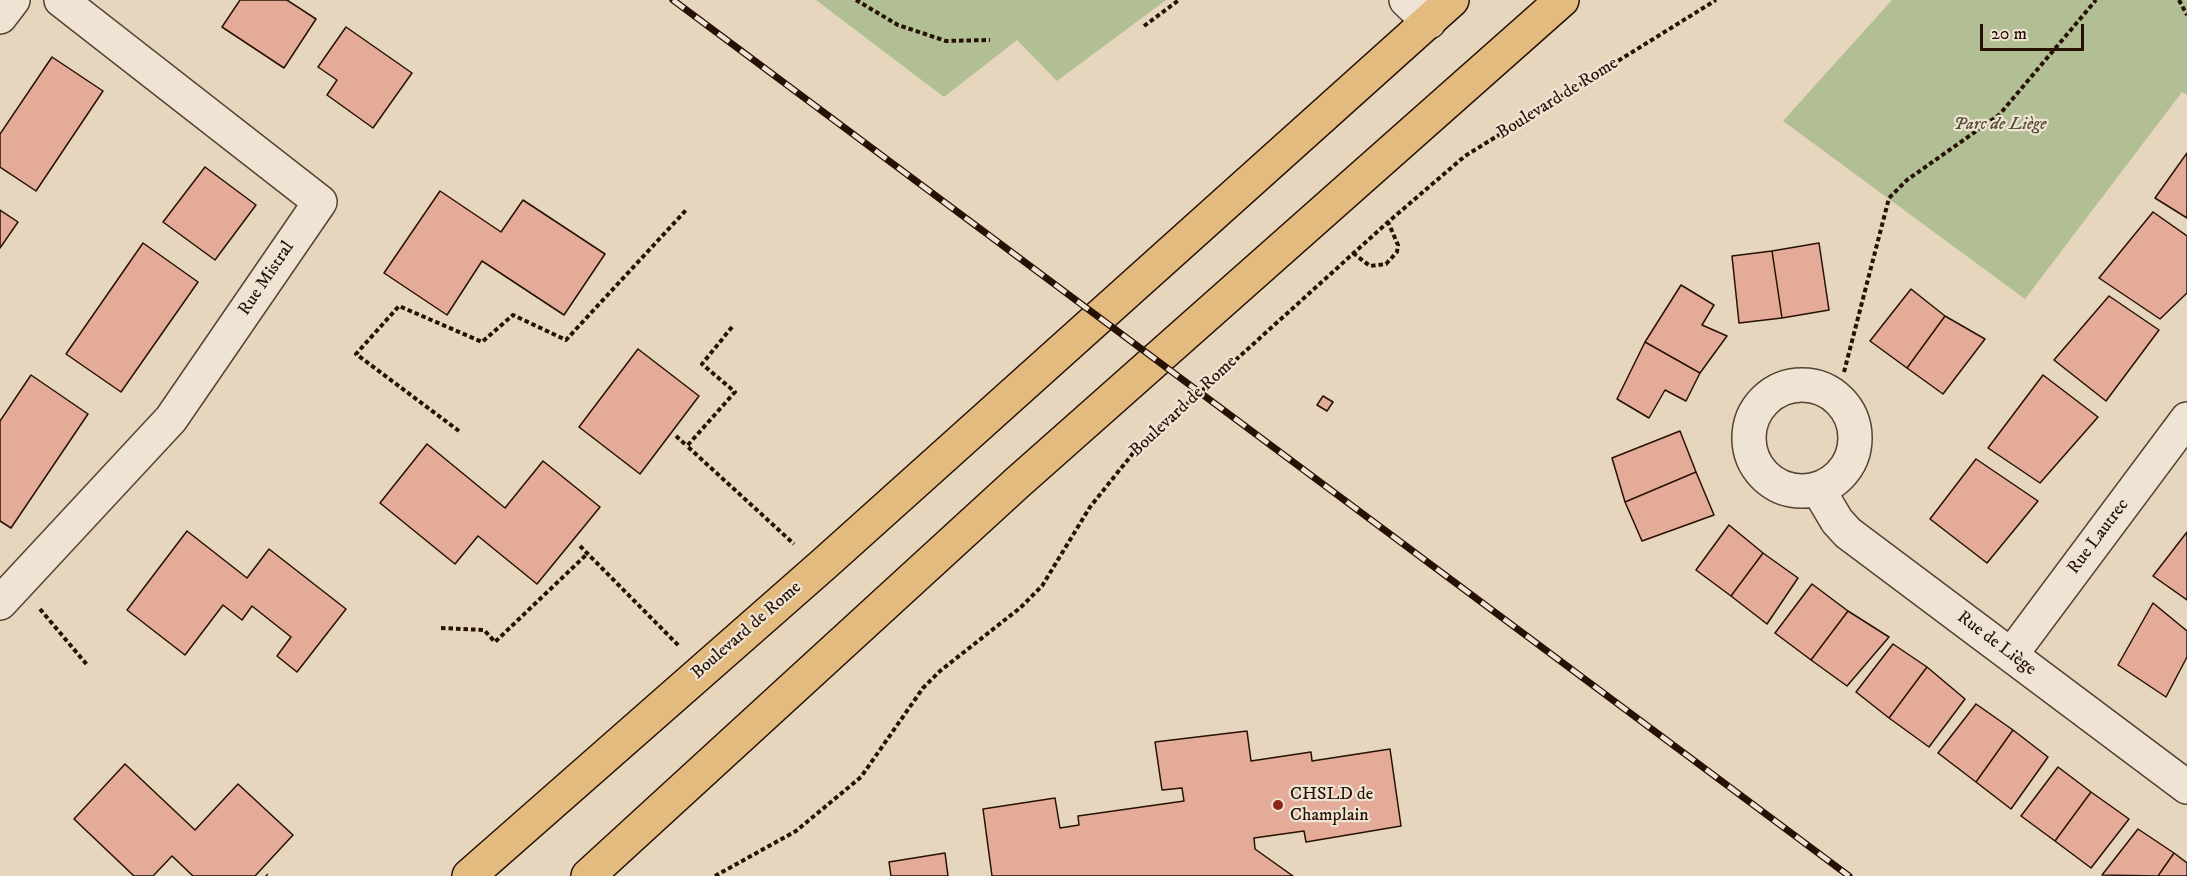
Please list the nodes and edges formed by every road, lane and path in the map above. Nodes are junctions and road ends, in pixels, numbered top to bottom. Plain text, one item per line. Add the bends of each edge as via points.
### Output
1 (13, 0) edge
2 (61, 0) edge
3 (856, 0) edge
4 (1179, 0) edge
5 (1452, 0) edge
6 (1562, 0) edge
7 (1716, 0) edge
8 (2096, 0) edge
9 (2179, 0) edge
10 (1418, 11) edge
11 (2187, 15) edge
12 (0, 16) edge
13 (1144, 26) dead end
14 (990, 40) dead end
15 (687, 209) dead end
16 (1388, 222) junction
17 (1353, 253) junction
18 (732, 327) dead end
19 (1844, 372) dead end
20 (2187, 419) edge
21 (459, 431) dead end
22 (676, 436) dead end
23 (687, 446) junction
24 (1818, 489) dead end
25 (795, 544) dead end
26 (580, 546) dead end
27 (587, 554) junction
28 (9, 594) edge
29 (441, 628) dead end
30 (680, 646) dead end
31 (2012, 655) junction
32 (88, 666) dead end
33 (2187, 787) edge
34 (469, 876) edge
35 (588, 876) edge
36 (716, 876) edge

1 - 12 street
2 - 28 street, Rue Mistral via 320,202 171,419
3 - 14 path via 898,25 946,41
4 - 13 path
5 - 10 main road, Boulevard de Rome
6 - 35 main road via 1052,452
7 - 16 path, Boulevard de Rome via 1465,156
8 - 19 path via 1999,115 1907,180 1889,198
9 - 11 path
10 - 34 main road, Boulevard de Rome via 833,556
15 - 21 path via 566,340 513,315 482,342 399,306 356,354
16 - 17 path, Boulevard de Rome
16 - 17 path via 1398,245 1386,264 1370,266
17 - 36 path, Boulevard de Rome via 1134,452 1090,507 1042,586 923,688 861,777 796,831
18 - 23 path via 702,364 735,392
20 - 31 street, Rue Lautrec
22 - 23 path
23 - 25 path
24 - 31 street, Rue de Liège via 1848,533
26 - 27 path
27 - 29 path via 495,642 484,630
27 - 30 path
28 - 32 path
31 - 33 street, Rue de Liège

